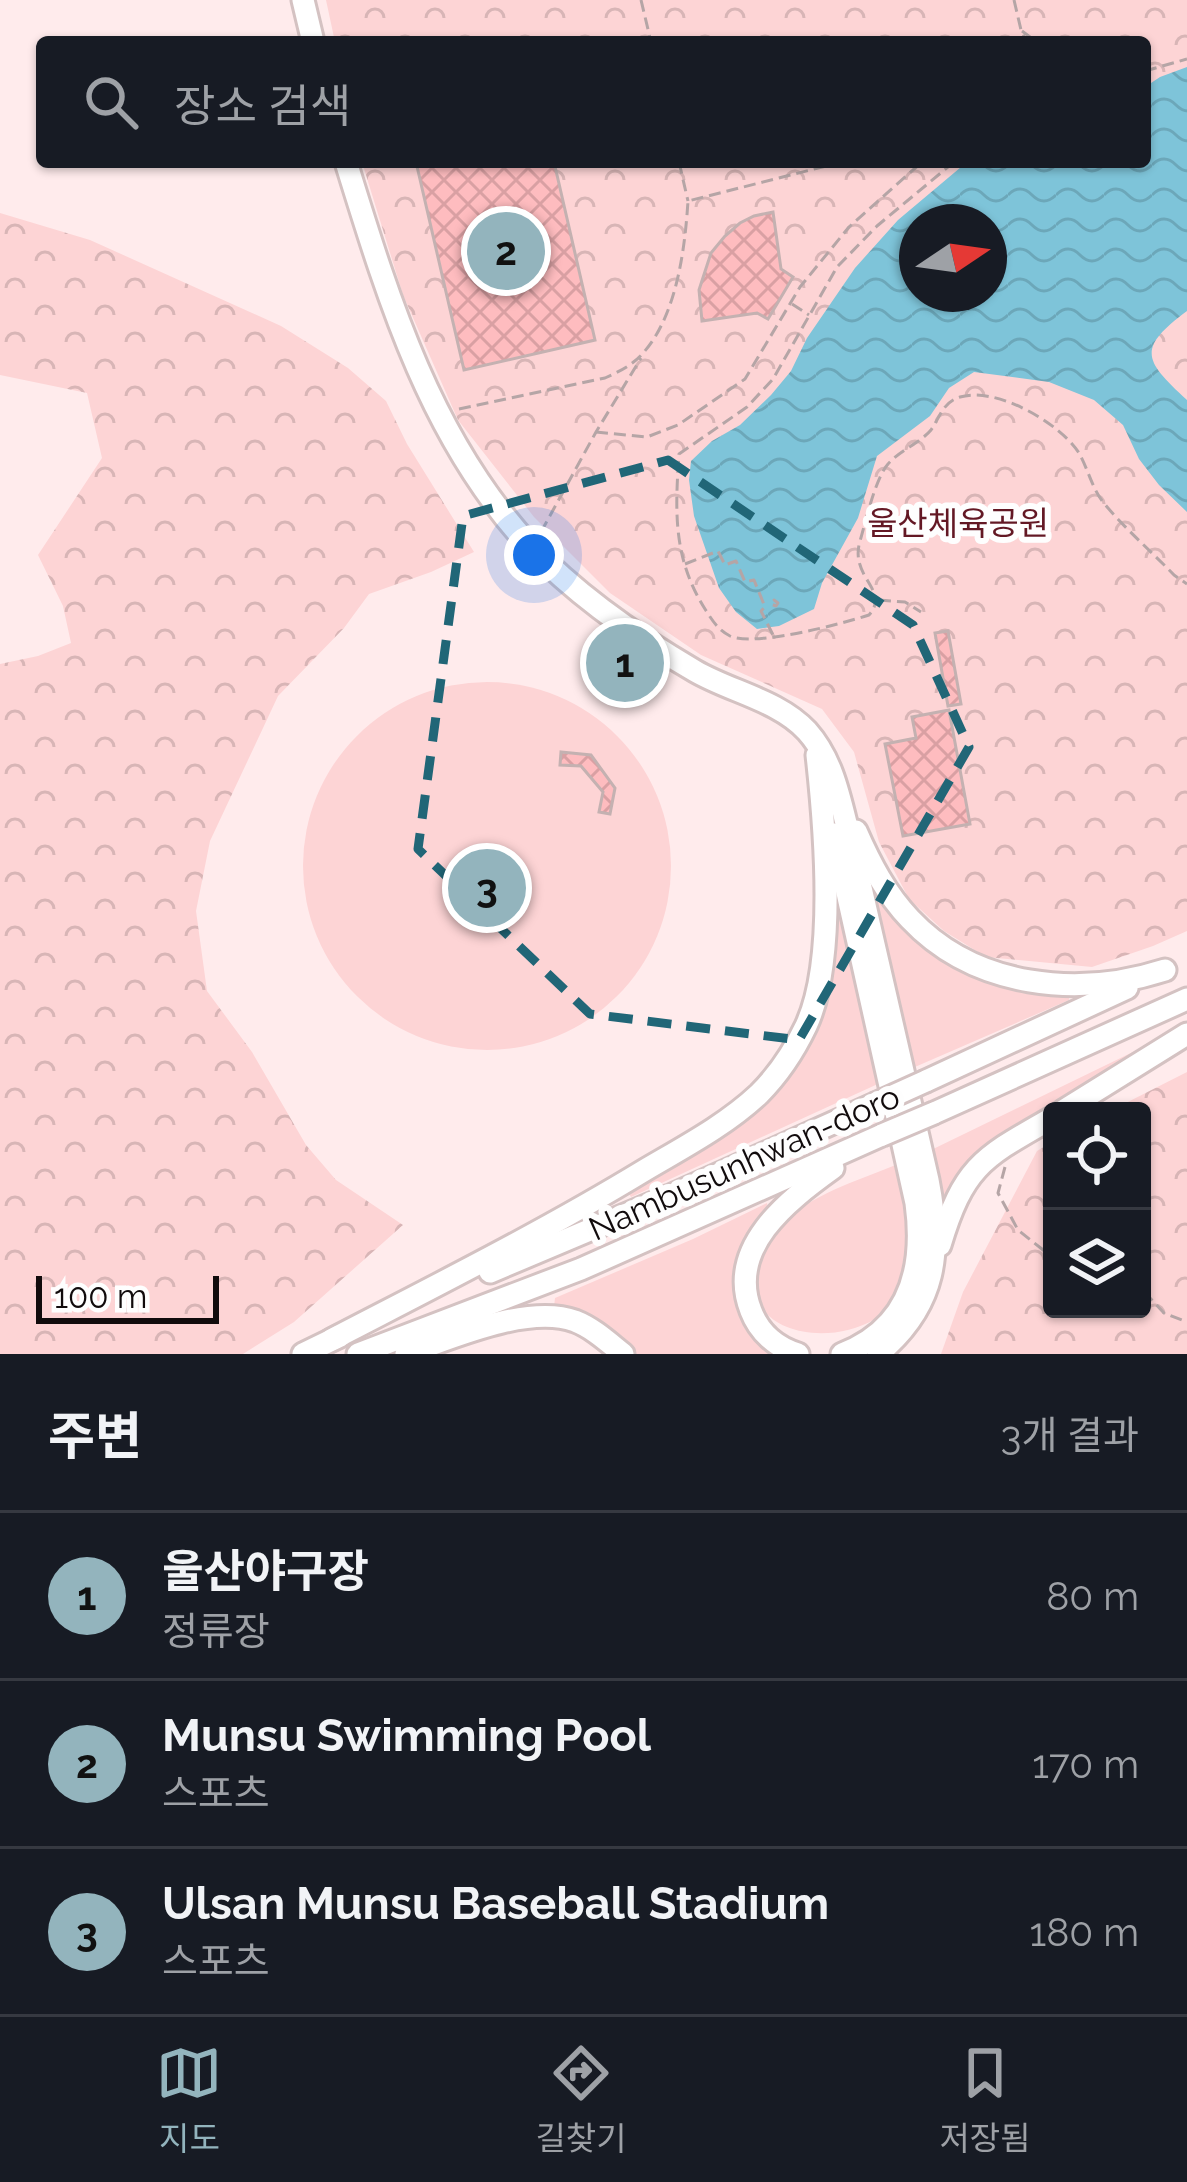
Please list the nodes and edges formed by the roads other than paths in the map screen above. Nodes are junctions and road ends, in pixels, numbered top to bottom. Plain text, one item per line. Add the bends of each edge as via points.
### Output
1 (303, 0) edge
2 (312, 36) edge
3 (348, 168) edge
4 (813, 742) junction
5 (834, 778) junction
6 (1187, 960) edge
7 (1176, 971) edge
8 (1187, 999) edge
9 (1187, 1010) edge
10 (1187, 1034) edge
11 (1077, 1102) edge
12 (934, 1113) junction
13 (1043, 1123) edge
14 (882, 1136) junction
15 (930, 1280) junction
16 (331, 1340) junction
17 (865, 1350) edge
18 (303, 1354) edge
19 (358, 1354) edge
20 (406, 1354) edge
21 (623, 1354) edge
22 (797, 1354) edge
23 (842, 1354) edge

1 - 2 main road
3 - 4 main road via 418,372 448,436 507,520 616,620 696,672 793,718
4 - 5 main road
4 - 16 main road via 824,838 823,965 807,1024 777,1073 715,1127 600,1197
4 - 17 main road via 919,1223 904,1302
5 - 7 main road via 886,889 956,956 1053,984
5 - 15 main road via 932,1201
6 - 7 main road
7 - 16 main road, Nambusunhwan-doro, bridge
8 - 12 main road, Nambusunhwan-doro
9 - 12 main road
10 - 11 main road
12 - 14 main road, Nambusunhwan-doro, bridge
13 - 15 main road via 969,1177
14 - 19 main road, Nambusunhwan-doro via 581,1269
14 - 22 main road via 794,1197 753,1248 745,1288 754,1320
15 - 17 main road via 915,1315
16 - 18 main road, Nambusunhwan-doro
17 - 23 main road
20 - 21 main road via 553,1316 587,1326

